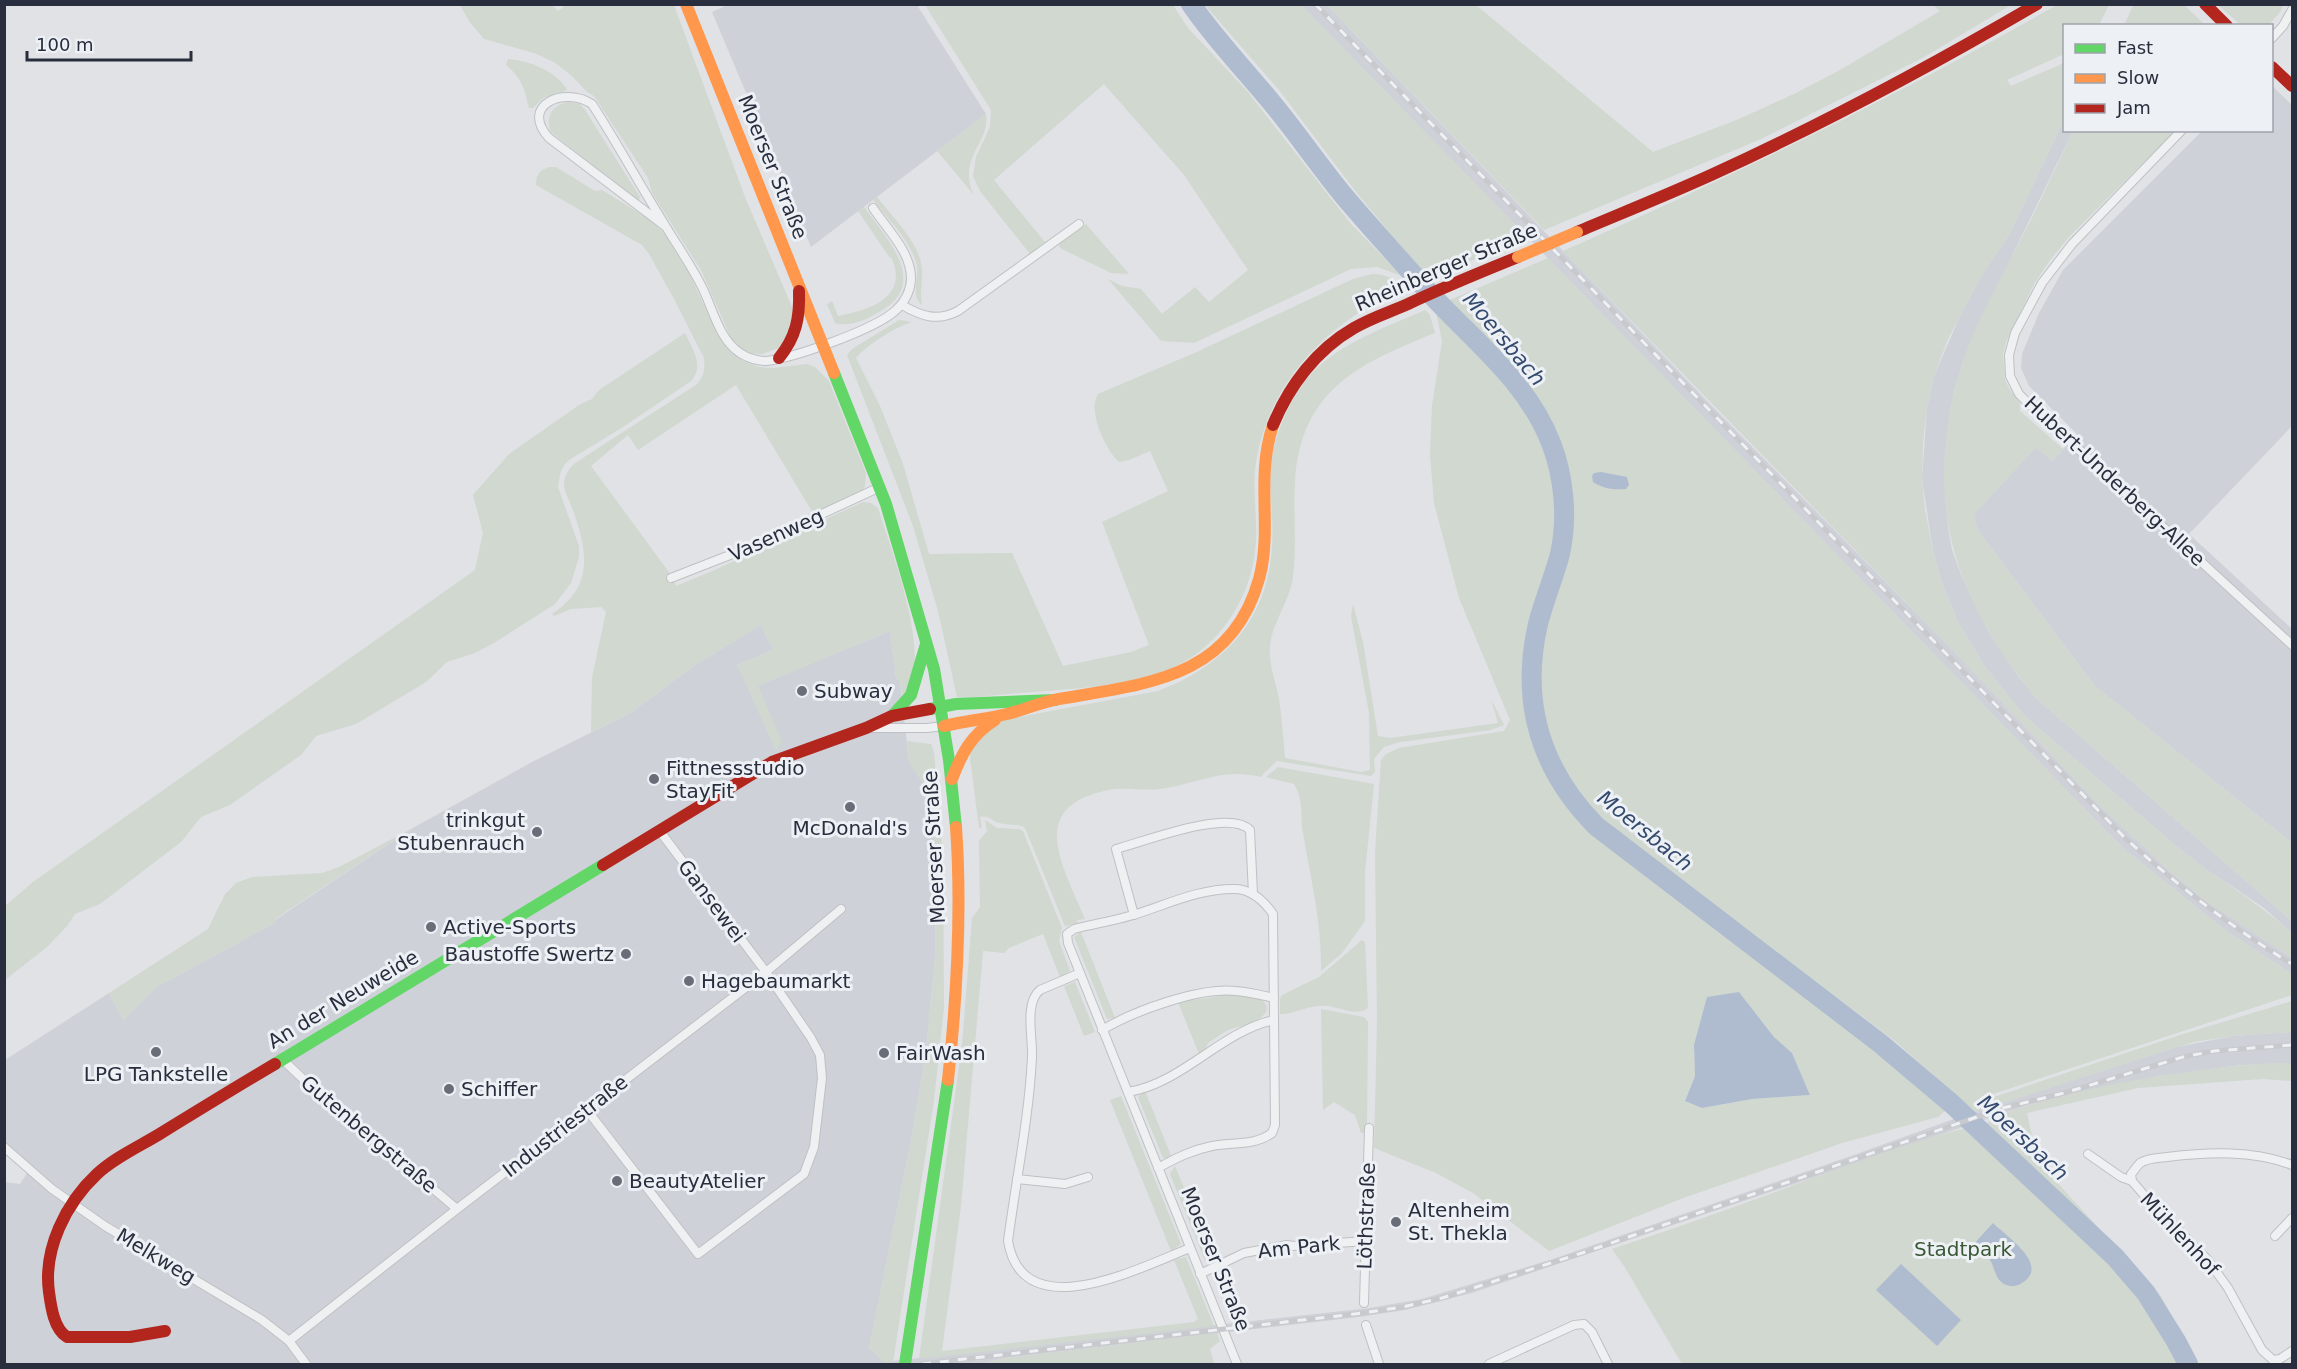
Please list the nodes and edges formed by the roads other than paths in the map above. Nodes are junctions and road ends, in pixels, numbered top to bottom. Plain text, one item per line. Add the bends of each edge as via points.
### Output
1 (687, 4) edge
2 (2037, 4) edge
3 (2205, 4) edge
4 (2292, 10) edge
5 (2225, 24) edge
6 (2273, 36) edge
7 (2273, 69) edge
8 (2292, 86) edge
9 (2180, 132) edge
10 (873, 208) dead end
11 (1079, 224) dead end
12 (665, 226) junction
13 (799, 281) junction
14 (902, 305) junction
15 (824, 344) junction
16 (779, 358) junction
17 (880, 487) junction
18 (671, 578) dead end
19 (926, 643) junction
20 (2292, 645) edge
21 (1055, 700) junction
22 (941, 706) junction
23 (1006, 714) junction
24 (892, 716) junction
25 (944, 726) junction
26 (866, 728) junction
27 (951, 783) junction
28 (659, 830) junction
29 (1253, 894) junction
30 (841, 909) dead end
31 (1134, 915) junction
32 (766, 972) junction
33 (1080, 973) junction
34 (1274, 998) junction
35 (1274, 1020) junction
36 (1102, 1030) junction
37 (281, 1058) junction
38 (1128, 1092) junction
39 (586, 1110) junction
40 (1369, 1128) dead end
41 (4, 1147) edge
42 (2088, 1154) dead end
43 (2292, 1165) edge
44 (1158, 1168) junction
45 (1088, 1177) dead end
46 (1017, 1179) junction
47 (2132, 1181) junction
48 (74, 1204) junction
49 (457, 1209) junction
50 (2292, 1218) edge
51 (2275, 1236) dead end
52 (1366, 1241) junction
53 (1190, 1248) junction
54 (1200, 1274) junction
55 (1364, 1303) dead end
56 (1366, 1325) dead end
57 (165, 1332) dead end
58 (289, 1341) junction
59 (2292, 1351) edge
60 (906, 1359) edge
61 (306, 1365) edge
62 (1237, 1365) edge
63 (1379, 1365) edge
64 (1489, 1365) edge
65 (1608, 1365) edge

1 - 13 main road, Moerser Straße
2 - 21 main road, Rheinberger Straße, bridge via 1911,76 1725,169 1364,322 1331,345 1292,387 1268,441 1262,486 1264,550 1259,580 1244,614 1221,644 1189,668 1150,684
3 - 5 main road
4 - 6 street
7 - 8 main road
9 - 20 street, Hubert-Underberg-Allee via 2051,269 2015,333 2009,355 2010,376 2030,405
10 - 14 street via 908,260 912,280
11 - 14 street via 947,317 937,319
12 - 12 street via 592,105 572,96 549,101 538,117 549,138
12 - 16 street via 703,287 722,332 738,352 763,361
13 - 15 main road, Moerser Straße
13 - 16 main road via 797,332
14 - 15 street via 873,326
15 - 16 street
15 - 17 main road, Moerser Straße
17 - 18 street, Vasenweg via 753,546
17 - 19 main road, Moerser Straße
19 - 22 main road, Moerser Straße
19 - 24 main road via 911,695
21 - 22 main road, Rheinberger Straße
21 - 23 main road, Rheinberger Straße
22 - 24 main road, An der Neuweide
22 - 25 main road, Moerser Straße
23 - 25 main road, Rheinberger Straße
23 - 27 main road via 979,729 967,741
24 - 26 main road, An der Neuweide
25 - 26 street, An der Neuweide
25 - 27 main road, Moerser Straße
26 - 28 main road, An der Neuweide via 772,762
27 - 60 main road, Moerser Straße via 958,902 955,1005 939,1148
28 - 32 street, Gansewei
28 - 37 main road, An der Neuweide
29 - 31 street via 1237,889 1191,895
29 - 31 street via 1250,830 1230,822 1210,824 1116,849
29 - 34 street via 1273,914
30 - 32 street, Industriestraße
31 - 33 street, Moerser Straße via 1067,934
32 - 39 street, Industriestraße
32 - 39 street, Gansewei via 820,1055 822,1078 814,1147 804,1174 698,1254
33 - 36 street, Moerser Straße
33 - 46 street via 1035,994 1031,1008 1032,1056
34 - 35 street
34 - 36 street via 1236,990 1197,993
35 - 38 street via 1235,1036 1175,1075
35 - 44 street via 1272,1133 1256,1142 1193,1151
36 - 38 street, Moerser Straße
37 - 48 main road, An der Neuweide via 98,1173
37 - 49 street, Gutenbergstraße
38 - 44 street, Moerser Straße
39 - 49 street, Industriestraße
40 - 52 street, Löthstraße
41 - 48 street, Melkweg
42 - 47 street, Mühlenhof
43 - 47 street, Mühlenhof via 2235,1154 2198,1154 2149,1159 2131,1174
44 - 53 street, Moerser Straße
45 - 46 street via 1065,1184
46 - 53 street via 1008,1241 1017,1267 1035,1281 1072,1287 1091,1285
47 - 59 street, Mühlenhof via 2207,1259 2267,1356 2280,1359
48 - 57 main road, An der Neuweide via 49,1256 49,1288 61,1333 67,1337 130,1337
48 - 58 street, Melkweg via 262,1320
49 - 58 street, Industriestraße
50 - 51 street
52 - 54 street, Am Park via 1287,1245 1244,1253
52 - 55 street, Löthstraße
53 - 54 street, Moerser Straße
54 - 62 street, Moerser Straße
56 - 63 street
58 - 61 street, Melkweg
64 - 65 street via 1574,1325 1584,1324

